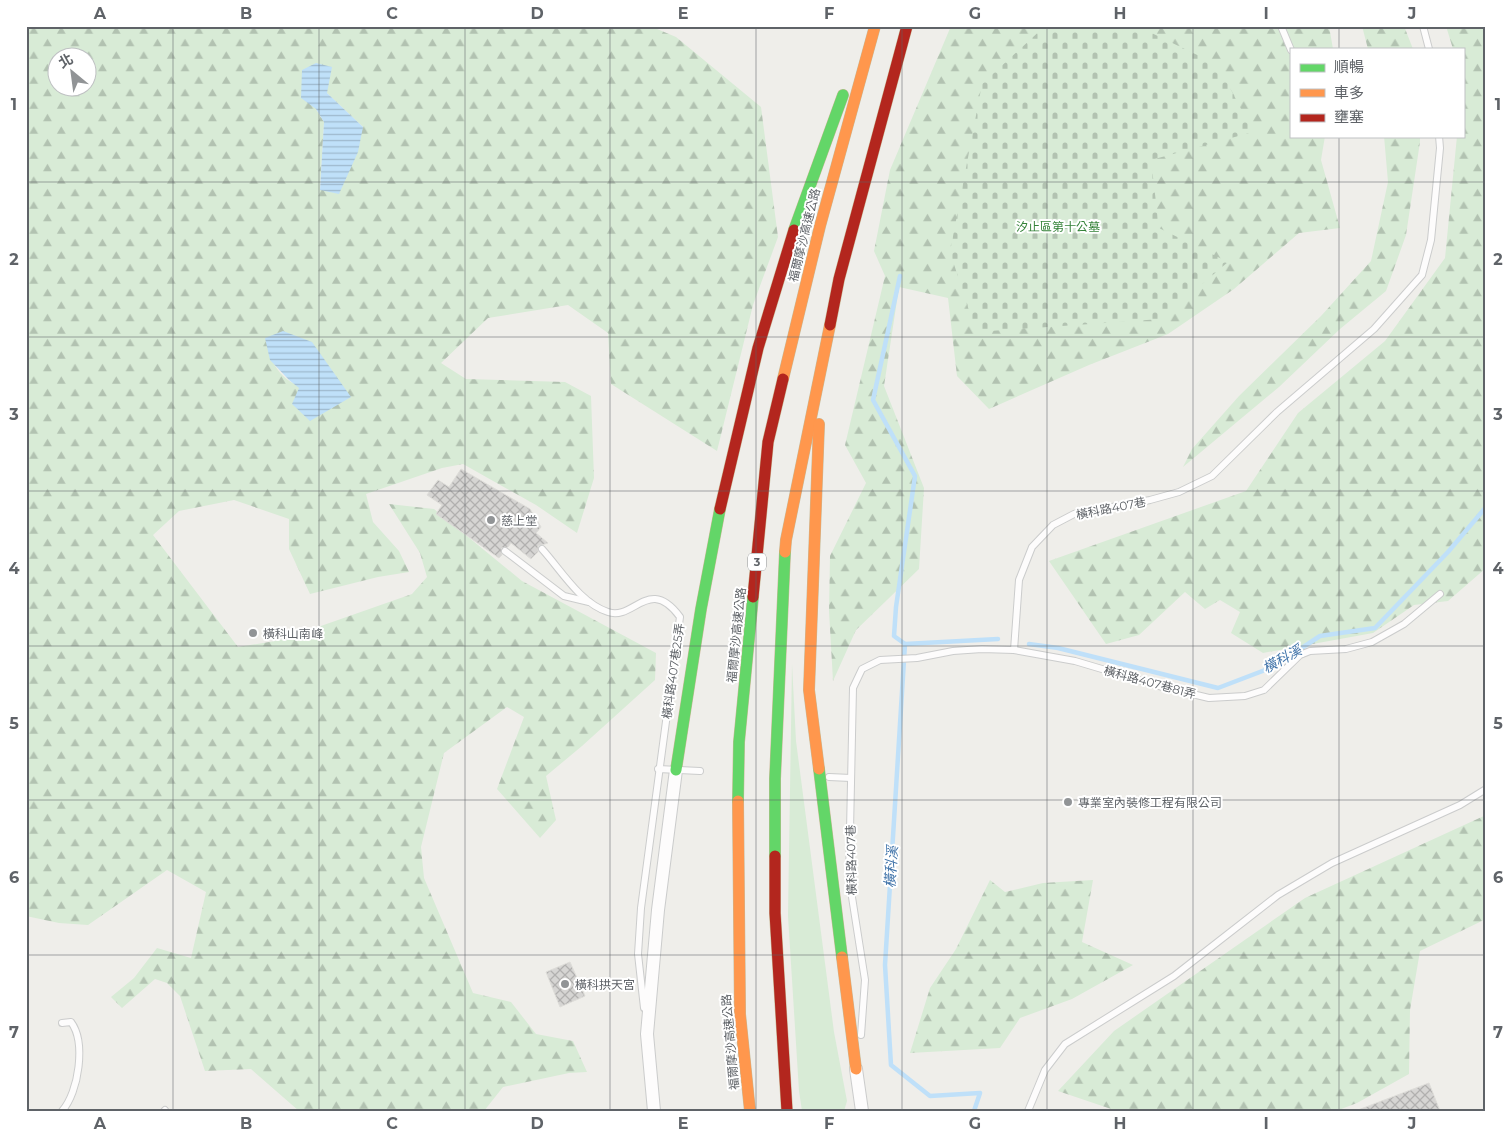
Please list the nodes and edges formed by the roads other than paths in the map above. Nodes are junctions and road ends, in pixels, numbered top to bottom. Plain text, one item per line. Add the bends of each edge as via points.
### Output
1 (868, 26) edge
2 (875, 26) edge
3 (907, 26) edge
4 (1281, 26) edge
5 (1423, 26) edge
6 (1290, 48) edge
7 (1429, 48) edge
8 (1439, 138) edge
9 (822, 359) junction
10 (542, 549) dead end
11 (505, 550) dead end
12 (1440, 594) dead end
13 (590, 603) junction
14 (1014, 650) junction
15 (862, 669) joint
16 (658, 769) junction
17 (676, 770) junction
18 (700, 771) dead end
19 (829, 777) dead end
20 (851, 778) junction
21 (1486, 789) edge
22 (62, 1023) dead end
23 (648, 1034) junction
24 (856, 1069) junction
25 (62, 1111) edge
26 (654, 1111) edge
27 (750, 1111) edge
28 (787, 1111) edge
29 (862, 1111) edge
30 (1028, 1111) edge

1 - 17 highway via 783,260 758,348 727,472 701,609
2 - 27 highway, 福爾摩沙高速公路 / 3 via 820,226 768,442 739,742 740,1014
3 - 9 highway, 3 via 839,279
4 - 6 lane
5 - 7 lane
8 - 14 lane, 橫科路407巷 via 1430,240 1422,274 1374,329 1277,412 1212,476 1179,492 1074,514 1053,525 1032,547 1019,580
9 - 24 highway via 809,690
9 - 28 highway, 3 via 786,540 780,658 775,779 775,913
10 - 13 lane, 橫科路407巷25弄
11 - 13 lane via 564,596
12 - 14 lane, 橫科路407巷81弄 via 1404,624 1372,642 1300,655 1264,690 1245,696 1209,698 1075,661
13 - 16 lane, 橫科路407巷25弄 via 610,613 650,599 660,600 680,616
14 - 15 lane, 橫科路407巷81弄 via 982,648 880,660
15 - 20 lane, 橫科路407巷 via 853,688
16 - 17 lane
16 - 23 lane via 638,954
17 - 18 lane
17 - 23 street via 658,910
19 - 20 lane
20 - 24 lane, 橫科路407巷 via 850,884 865,980
21 - 30 lane via 1460,806 1332,863 1278,895 1174,976 1065,1044 1045,1070
22 - 25 lane via 71,1022 75,1028 78,1066 74,1091
23 - 26 street
24 - 29 street, 橫科路407巷

